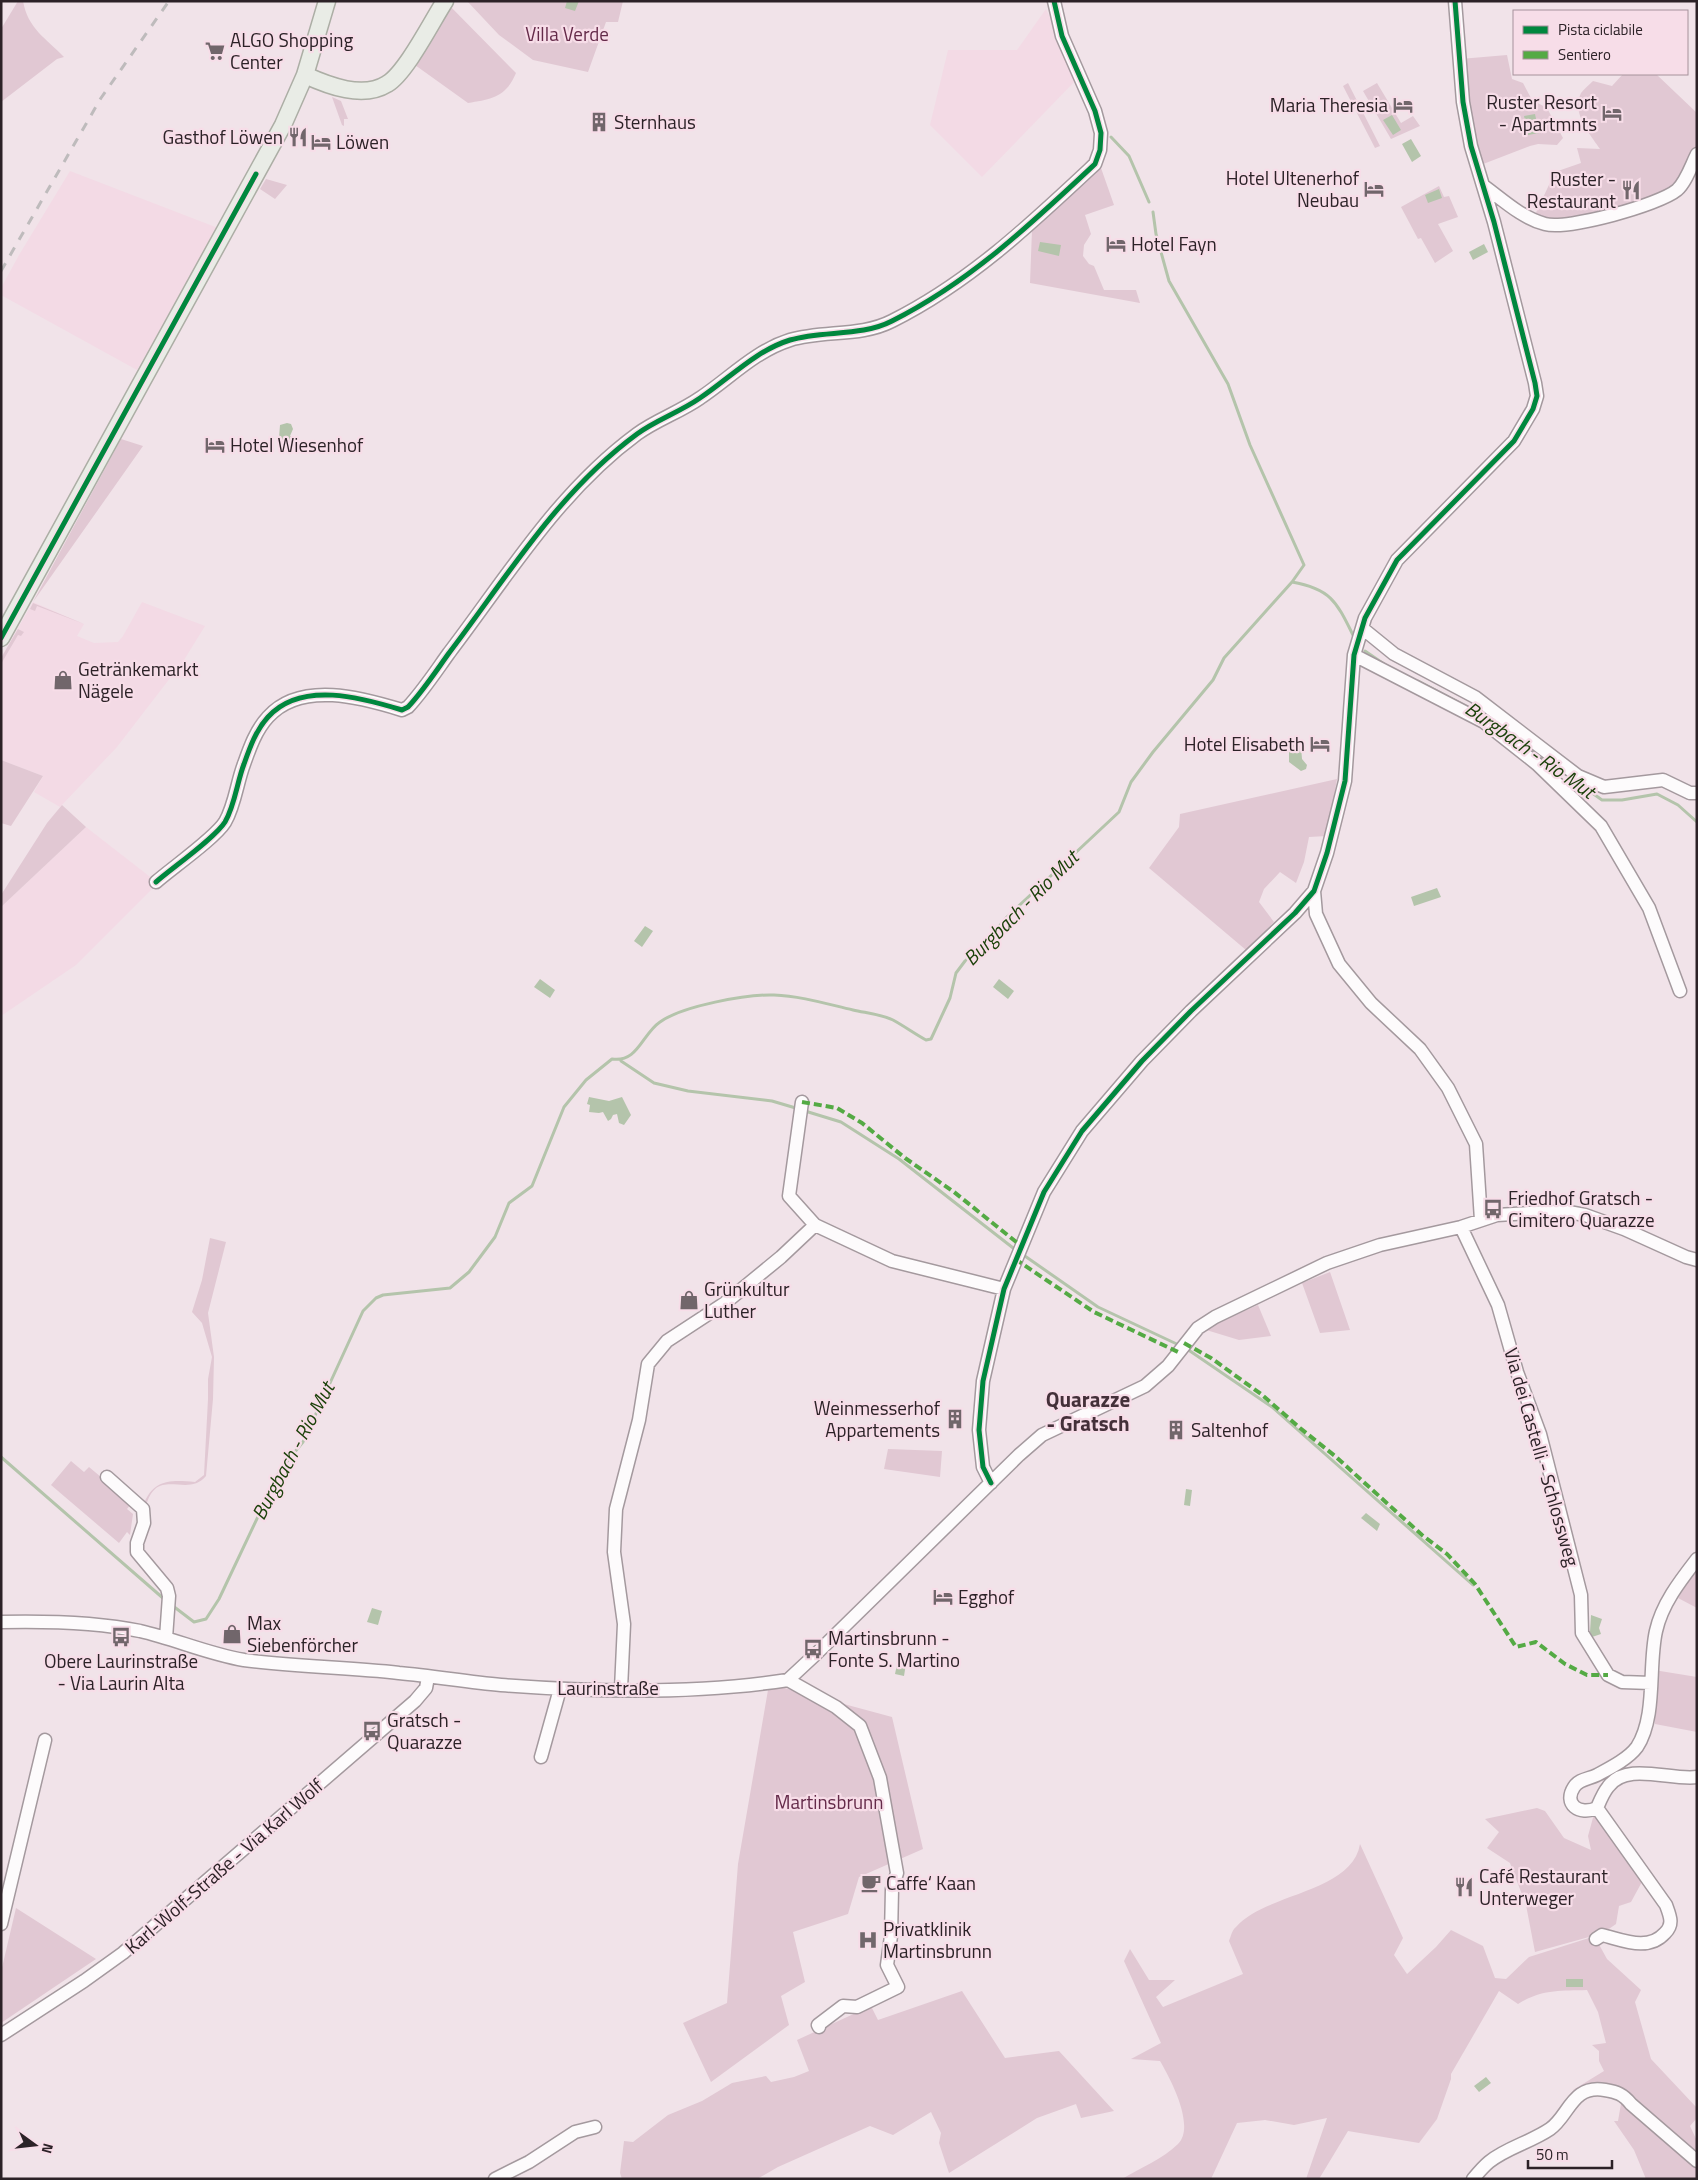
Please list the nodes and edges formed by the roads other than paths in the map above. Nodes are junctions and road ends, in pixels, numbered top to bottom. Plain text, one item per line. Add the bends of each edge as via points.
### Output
1 (327, 1) edge
2 (445, 1) edge
3 (1054, 1) edge
4 (1455, 1) edge
5 (305, 75) junction
6 (1697, 154) edge
7 (1484, 186) junction
8 (1362, 628) junction
9 (1, 638) edge
10 (1354, 655) junction
11 (1697, 793) edge
12 (156, 882) dead end
13 (1314, 891) junction
14 (1680, 991) dead end
15 (801, 1108) dead end
16 (1481, 1220) junction
17 (815, 1225) junction
18 (1461, 1227) junction
19 (1697, 1260) edge
20 (1004, 1288) junction
21 (107, 1477) dead end
22 (991, 1483) junction
23 (1697, 1559) edge
24 (1, 1622) edge
25 (166, 1638) junction
26 (428, 1677) junction
27 (788, 1680) junction
28 (1651, 1683) junction
29 (560, 1689) junction
30 (621, 1689) junction
31 (45, 1740) dead end
32 (541, 1757) dead end
33 (1697, 1777) edge
34 (1597, 1808) junction
35 (7, 1876) edge
36 (1, 1924) edge
37 (1596, 1939) dead end
38 (819, 2027) dead end
39 (1, 2035) edge
40 (595, 2127) dead end
41 (1697, 2161) edge
42 (495, 2179) edge
43 (1473, 2179) edge

1 - 5 main road
2 - 5 main road via 403,68 388,84 371,91 346,89
3 - 12 street via 1062,36 1096,111 1101,133 1095,164 1018,236 976,270 933,298 890,323 864,330 793,339 769,347 699,398 638,433 609,456 533,538 408,707 402,710 353,696 318,695 280,706 269,715 252,740 224,824
4 - 7 street via 1463,102 1471,146
5 - 9 main road via 283,125
6 - 7 street via 1682,184 1672,194 1625,211 1567,225 1544,224
7 - 8 street via 1536,383 1536,401 1514,441 1397,560
8 - 10 street
8 - 11 street via 1394,654 1475,697 1578,776 1604,787 1663,780
10 - 13 street via 1345,781
10 - 14 street via 1484,722 1537,764 1601,826 1649,908
13 - 16 street via 1316,914 1339,964 1372,1003 1420,1049 1448,1088 1476,1144
13 - 20 street via 1142,1061 1082,1131 1044,1192
15 - 17 street via 789,1196
16 - 18 street
16 - 19 street via 1536,1212 1563,1211 1585,1215
17 - 20 street via 892,1261
17 - 30 street via 725,1303 667,1341 648,1364 639,1420 616,1509 614,1552 624,1624
18 - 22 street via 1380,1244 1327,1263 1222,1312 1198,1328 1168,1366 1145,1386 1042,1436
18 - 28 street, Via dei Castelli - Schlossweg via 1498,1304 1517,1372 1540,1434 1581,1594 1582,1633 1608,1675 1622,1682
20 - 22 street via 983,1380 980,1421 983,1467
21 - 25 street via 143,1509 144,1523 137,1552 167,1588
22 - 27 street
23 - 28 street via 1664,1607 1656,1632
24 - 25 street, Laurinstraße via 105,1626
25 - 26 street, Laurinstraße via 245,1660
26 - 29 street, Laurinstraße
26 - 39 street, Karl-Wolf-Straße - Via Karl Wolf via 426,1688 415,1702 123,1953
27 - 30 street, Laurinstraße via 694,1688
27 - 38 street via 836,1707 860,1726 880,1778 897,1873 892,1889 887,1965 898,1987 858,2007 843,2006
28 - 34 street via 1649,1709 1637,1747 1622,1760 1574,1786 1571,1798 1576,1808 1588,1812
29 - 30 street, Laurinstraße
29 - 32 street
31 - 35 street
33 - 34 street via 1633,1773 1609,1785
34 - 37 street via 1666,1904 1671,1919 1670,1928 1661,1938 1648,1944 1602,1935
35 - 36 street
40 - 42 street via 575,2132 530,2162
41 - 43 street via 1624,2095 1597,2088 1582,2093 1550,2129 1498,2156

